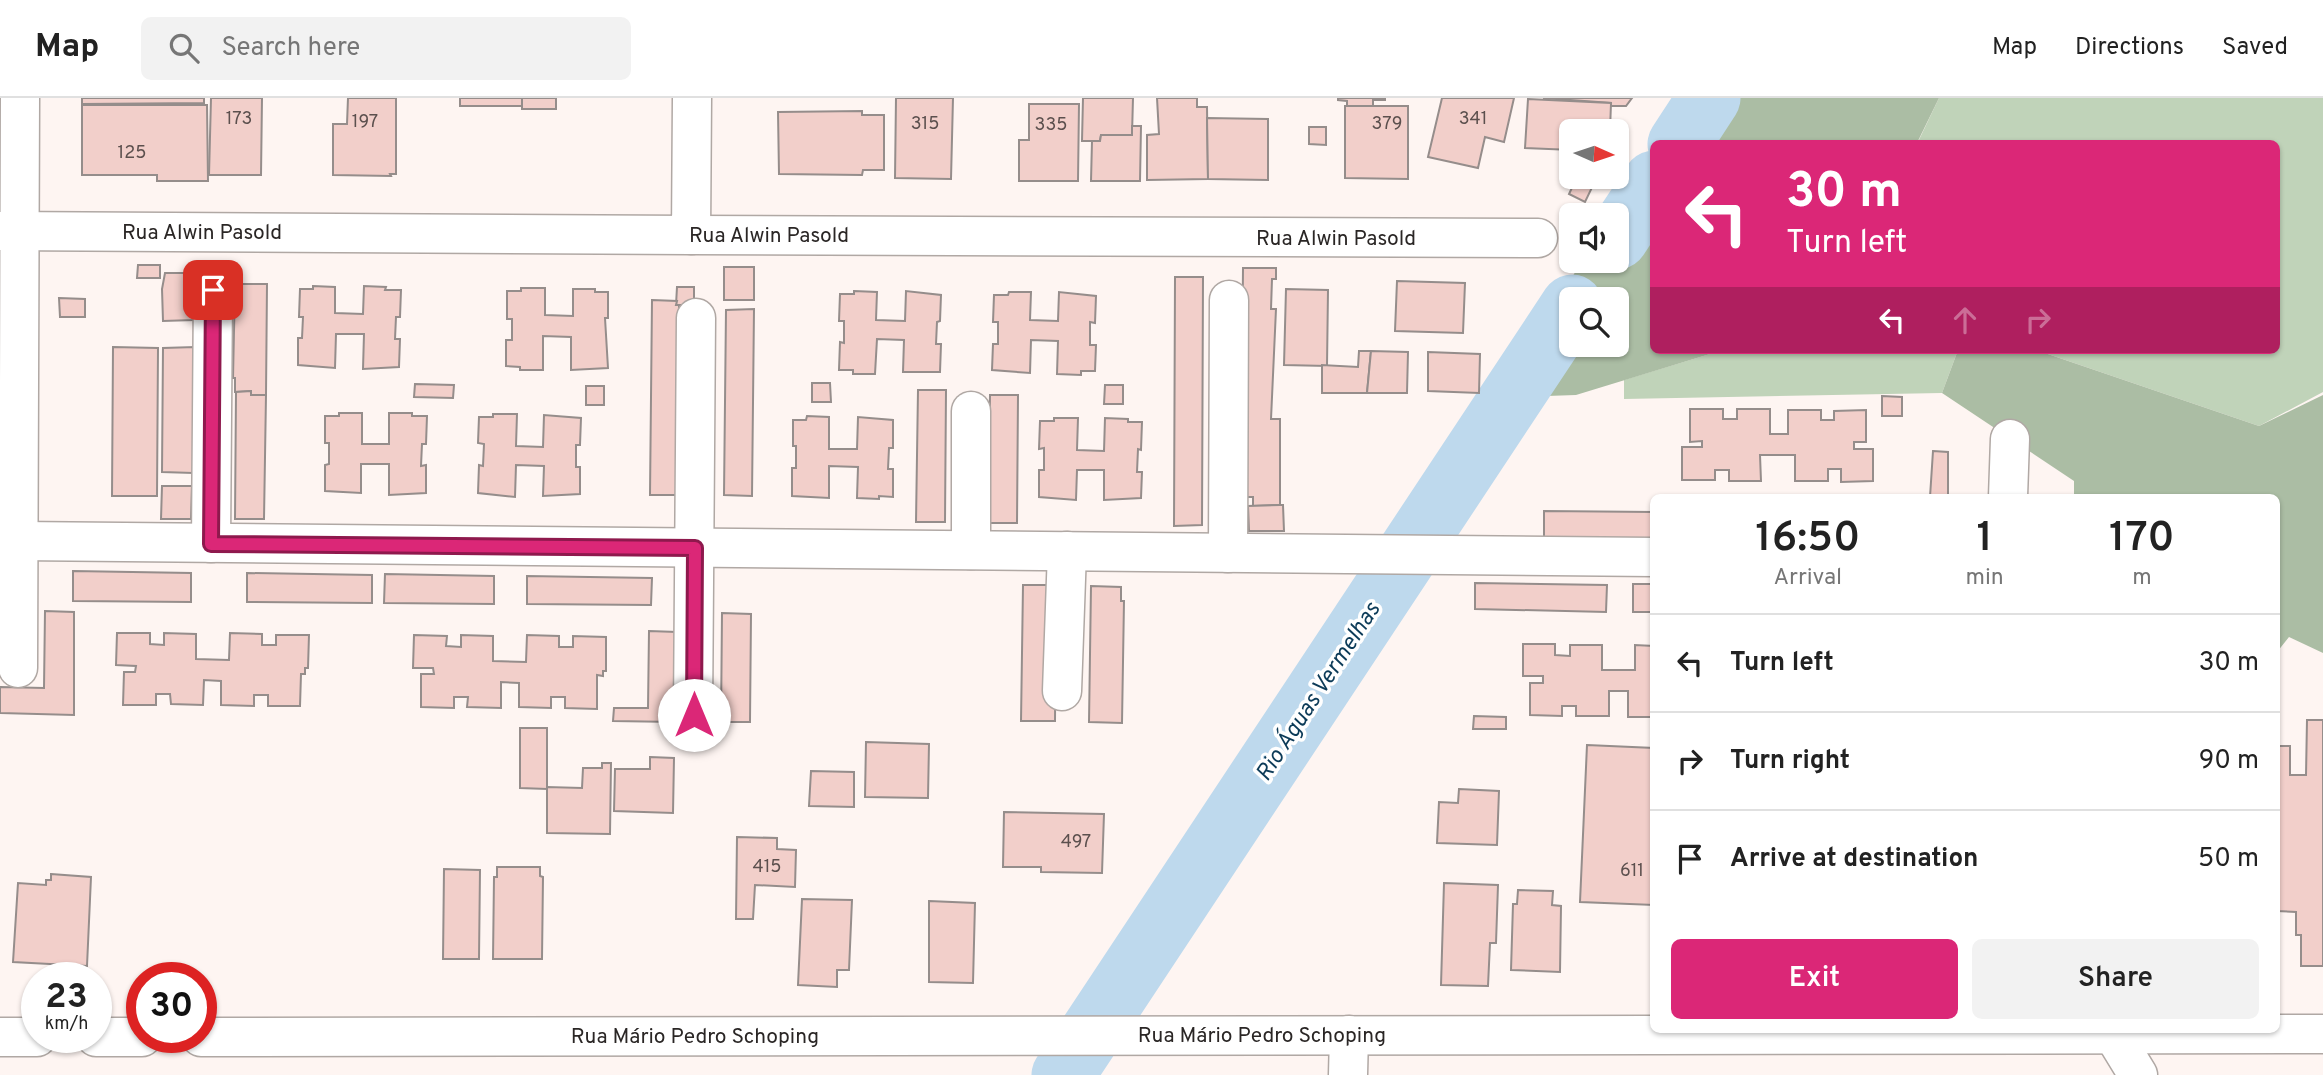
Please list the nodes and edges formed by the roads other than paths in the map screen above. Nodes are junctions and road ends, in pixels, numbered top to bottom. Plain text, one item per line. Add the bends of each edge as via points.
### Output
1 (20, 98) edge
2 (692, 98) edge
3 (10, 231) edge
4 (691, 234) junction
5 (1538, 238) dead end
6 (213, 290) dead end
7 (1229, 300) dead end
8 (696, 318) dead end
9 (971, 411) dead end
10 (2010, 439) dead end
11 (2008, 494) edge
12 (18, 541) junction
13 (211, 544) junction
14 (695, 548) junction
15 (971, 550) junction
16 (1067, 551) junction
17 (1228, 553) junction
18 (1650, 556) edge
19 (18, 668) dead end
20 (1062, 691) dead end
21 (694, 715) dead end
22 (2113, 1034) junction
23 (2323, 1034) edge
24 (1349, 1035) junction
25 (0, 1037) edge
26 (21, 1037) edge
27 (217, 1037) edge
28 (1348, 1075) edge
29 (2138, 1075) edge

1 - 3 street
2 - 4 street
3 - 4 street, Rua Alwin Pasold
3 - 12 street
4 - 5 street, Rua Alwin Pasold
6 - 13 street
7 - 17 street
8 - 14 street
9 - 15 street
10 - 11 street
12 - 13 street
12 - 19 street
13 - 14 street
14 - 15 street
14 - 21 street
15 - 16 street
16 - 17 street
16 - 20 street
17 - 18 street
22 - 23 street, Rua Mário Pedro Schoping
22 - 24 street, Rua Mário Pedro Schoping
22 - 29 street
24 - 27 street, Rua Mário Pedro Schoping
24 - 28 street
25 - 26 street

